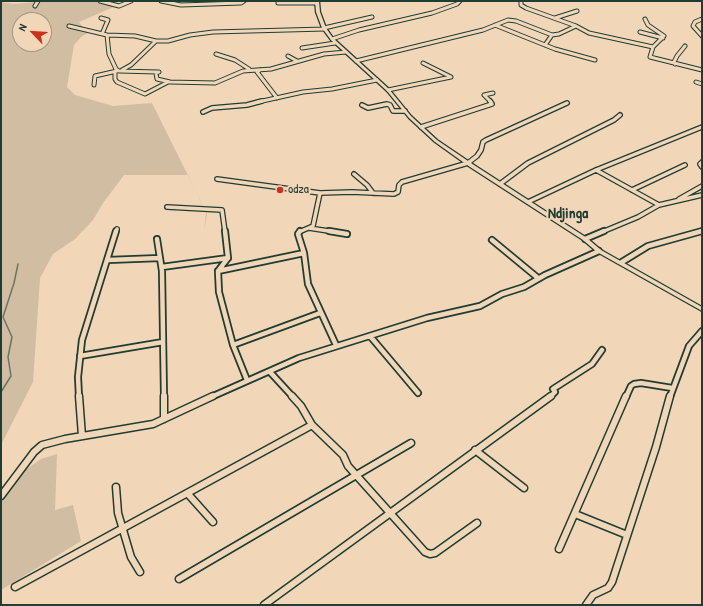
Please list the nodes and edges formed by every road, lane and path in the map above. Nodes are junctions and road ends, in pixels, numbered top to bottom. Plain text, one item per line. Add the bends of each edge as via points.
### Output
1 (38, 1) edge
2 (100, 1) edge
3 (131, 1) edge
4 (161, 1) edge
5 (244, 1) edge
6 (460, 1) edge
7 (521, 1) edge
8 (317, 2) edge
9 (278, 3) dead end
10 (35, 6) dead end
11 (577, 11) dead end
12 (372, 17) dead end
13 (101, 18) dead end
14 (554, 18) junction
15 (645, 19) dead end
16 (702, 19) edge
17 (494, 25) junction
18 (69, 26) dead end
19 (576, 26) junction
20 (325, 28) junction
21 (640, 32) dead end
22 (102, 34) junction
23 (552, 35) junction
24 (108, 36) junction
25 (702, 36) edge
26 (663, 38) junction
27 (332, 39) junction
28 (156, 41) junction
29 (335, 43) junction
30 (545, 45) junction
31 (685, 46) dead end
32 (653, 47) junction
33 (302, 48) dead end
34 (346, 52) junction
35 (216, 54) dead end
36 (288, 56) dead end
37 (595, 60) dead end
38 (296, 61) junction
39 (356, 61) junction
40 (423, 63) dead end
41 (675, 64) junction
42 (702, 64) edge
43 (249, 69) junction
44 (260, 70) junction
45 (700, 70) edge
46 (119, 71) junction
47 (377, 80) junction
48 (170, 82) junction
49 (696, 82) dead end
50 (702, 84) edge
51 (94, 85) dead end
52 (388, 90) junction
53 (493, 93) dead end
54 (277, 98) junction
55 (567, 104) dead end
56 (362, 105) dead end
57 (203, 112) dead end
58 (405, 112) junction
59 (620, 115) dead end
60 (420, 127) junction
61 (702, 127) edge
62 (702, 162) edge
63 (468, 163) junction
64 (685, 164) dead end
65 (702, 167) edge
66 (596, 170) junction
67 (354, 174) dead end
68 (217, 179) dead end
69 (500, 184) junction
70 (702, 186) edge
71 (632, 190) junction
72 (320, 193) junction
73 (373, 193) junction
74 (702, 195) edge
75 (676, 201) junction
76 (528, 202) junction
77 (659, 205) junction
78 (167, 208) dead end
79 (310, 228) junction
80 (117, 229) dead end
81 (702, 231) edge
82 (347, 234) dead end
83 (157, 239) dead end
84 (585, 239) junction
85 (492, 240) dead end
86 (600, 251) junction
87 (304, 253) junction
88 (160, 258) junction
89 (228, 258) junction
90 (108, 260) junction
91 (622, 262) junction
92 (162, 267) junction
93 (218, 271) junction
94 (538, 278) junction
95 (702, 309) edge
96 (320, 313) junction
97 (702, 331) edge
98 (370, 336) junction
99 (163, 342) junction
100 (233, 345) junction
101 (336, 346) junction
102 (602, 350) dead end
103 (80, 356) junction
104 (270, 372) junction
105 (247, 380) junction
106 (672, 388) junction
107 (418, 393) dead end
108 (164, 420) junction
109 (312, 425) junction
110 (82, 436) junction
111 (411, 443) dead end
112 (475, 450) junction
113 (356, 476) junction
114 (116, 487) dead end
115 (524, 488) dead end
116 (188, 494) junction
117 (1, 496) edge
118 (391, 513) junction
119 (575, 514) junction
120 (213, 522) dead end
121 (477, 523) dead end
122 (123, 528) junction
123 (627, 535) junction
124 (559, 549) dead end
125 (140, 572) dead end
126 (179, 579) dead end
127 (15, 587) dead end
128 (264, 605) edge
129 (586, 605) edge

1 - 10 street
2 - 3 street via 119,6
4 - 5 street via 182,5
6 - 27 street via 432,13
7 - 14 street via 521,5 526,8
8 - 9 street
8 - 20 street
11 - 14 street
12 - 20 street
13 - 22 street via 108,20
14 - 19 street
15 - 26 street via 648,25 664,34
16 - 25 street via 693,26
17 - 23 street via 513,20
17 - 30 street
17 - 39 street
18 - 22 street
19 - 23 street
19 - 32 street via 589,33
20 - 27 street
20 - 28 street via 213,32
21 - 26 street
22 - 24 street
23 - 30 street
24 - 28 street via 141,37
24 - 46 street via 110,58
26 - 32 street
27 - 29 street
28 - 46 street via 131,65
29 - 33 street
29 - 34 street
30 - 37 street
31 - 41 street via 677,56
32 - 41 street via 650,56
34 - 38 street
34 - 39 street
35 - 43 street via 235,60
36 - 38 street
38 - 44 street
39 - 47 street
40 - 52 street via 450,78
41 - 45 street
42 - 45 street
43 - 44 street
43 - 48 street via 215,83
44 - 54 street via 257,72
46 - 48 street via 159,72 156,74 157,79
46 - 48 street via 115,79 118,82 144,94
46 - 51 street via 95,76
47 - 52 street
47 - 54 street
49 - 50 street
52 - 58 street
53 - 60 street via 484,95 492,104
54 - 57 street via 247,105 212,108
55 - 63 street via 486,140 477,156
56 - 58 street via 368,108 390,104 393,111
58 - 60 street
59 - 69 street via 528,163
60 - 63 street
61 - 66 street
62 - 65 street
63 - 69 street
63 - 73 street via 402,182 396,193
64 - 71 street
66 - 71 street
66 - 76 street
67 - 73 street
68 - 72 street
69 - 76 street
70 - 75 street
71 - 77 street
72 - 73 street
72 - 79 street via 314,224
74 - 75 street
75 - 77 street
76 - 84 street
77 - 84 street via 638,217
78 - 89 street via 222,210
79 - 82 street
79 - 87 street via 298,234
80 - 90 street
81 - 91 street via 648,246
83 - 88 street
84 - 86 street
85 - 94 street
86 - 91 street
86 - 94 street
87 - 93 street
87 - 96 street via 308,284
88 - 90 street
88 - 92 street
89 - 92 street
89 - 93 street
90 - 103 street via 82,340
91 - 95 street
92 - 99 street
93 - 100 street via 219,292
94 - 98 street via 480,306 426,318
96 - 100 street
96 - 101 street
97 - 106 street via 688,346
98 - 101 street
98 - 107 street
99 - 103 street
99 - 108 street
100 - 105 street
101 - 104 street via 299,358
102 - 112 street via 592,364 553,389 555,392 550,397
103 - 110 street via 78,377
104 - 105 street
104 - 109 street via 301,406
105 - 108 street
106 - 119 street via 641,383 631,386
106 - 123 street via 656,448
108 - 110 street
109 - 113 street via 343,455
109 - 116 street
110 - 117 street via 42,446 34,452
111 - 113 street
112 - 115 street
112 - 118 street
113 - 118 street
113 - 126 street
114 - 122 street via 118,513
116 - 120 street
116 - 122 street
118 - 121 street via 430,554
118 - 128 street
119 - 123 street
119 - 124 street
122 - 125 street via 131,557
122 - 127 street
123 - 129 street via 612,582 608,588 593,595

